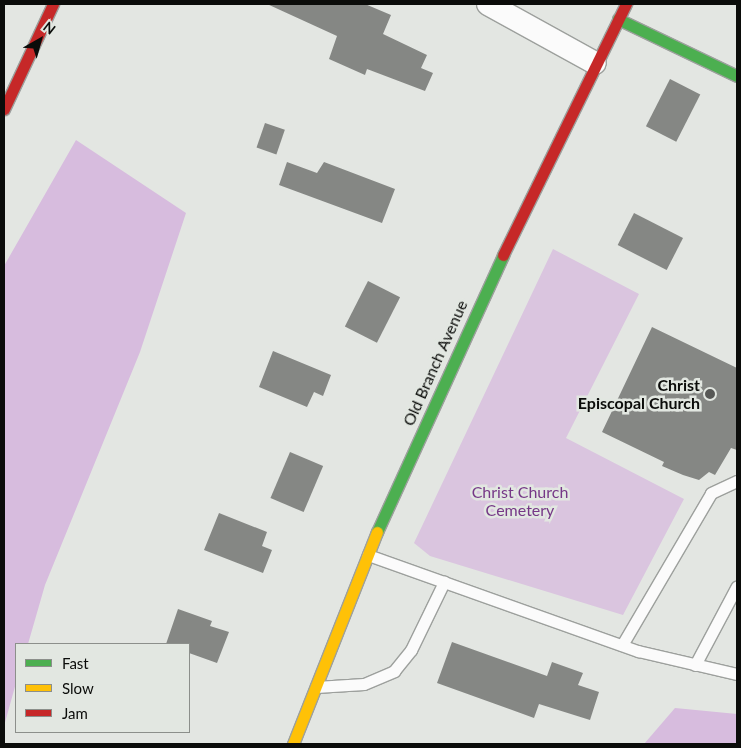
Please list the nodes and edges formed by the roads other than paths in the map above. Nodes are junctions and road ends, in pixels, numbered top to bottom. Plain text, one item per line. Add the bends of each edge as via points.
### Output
1 (53, 4) edge
2 (488, 4) edge
3 (626, 4) edge
4 (618, 19) junction
5 (595, 63) junction
6 (737, 76) edge
7 (4, 109) edge
8 (737, 481) edge
9 (368, 555) junction
10 (444, 582) junction
11 (737, 586) edge
12 (622, 645) junction
13 (695, 665) junction
14 (737, 674) edge
15 (313, 687) junction
16 (293, 744) edge

1 - 7 main road
2 - 5 street
3 - 4 main road, Old Branch Avenue
4 - 5 main road, Old Branch Avenue
4 - 6 main road
5 - 9 main road, Old Branch Avenue via 493,275
8 - 12 lane via 711,494
9 - 10 lane
9 - 15 main road, Old Branch Avenue
10 - 12 lane
10 - 15 lane via 411,650 394,671 364,684
11 - 13 lane
12 - 13 lane
13 - 14 lane
15 - 16 main road, Old Branch Avenue

